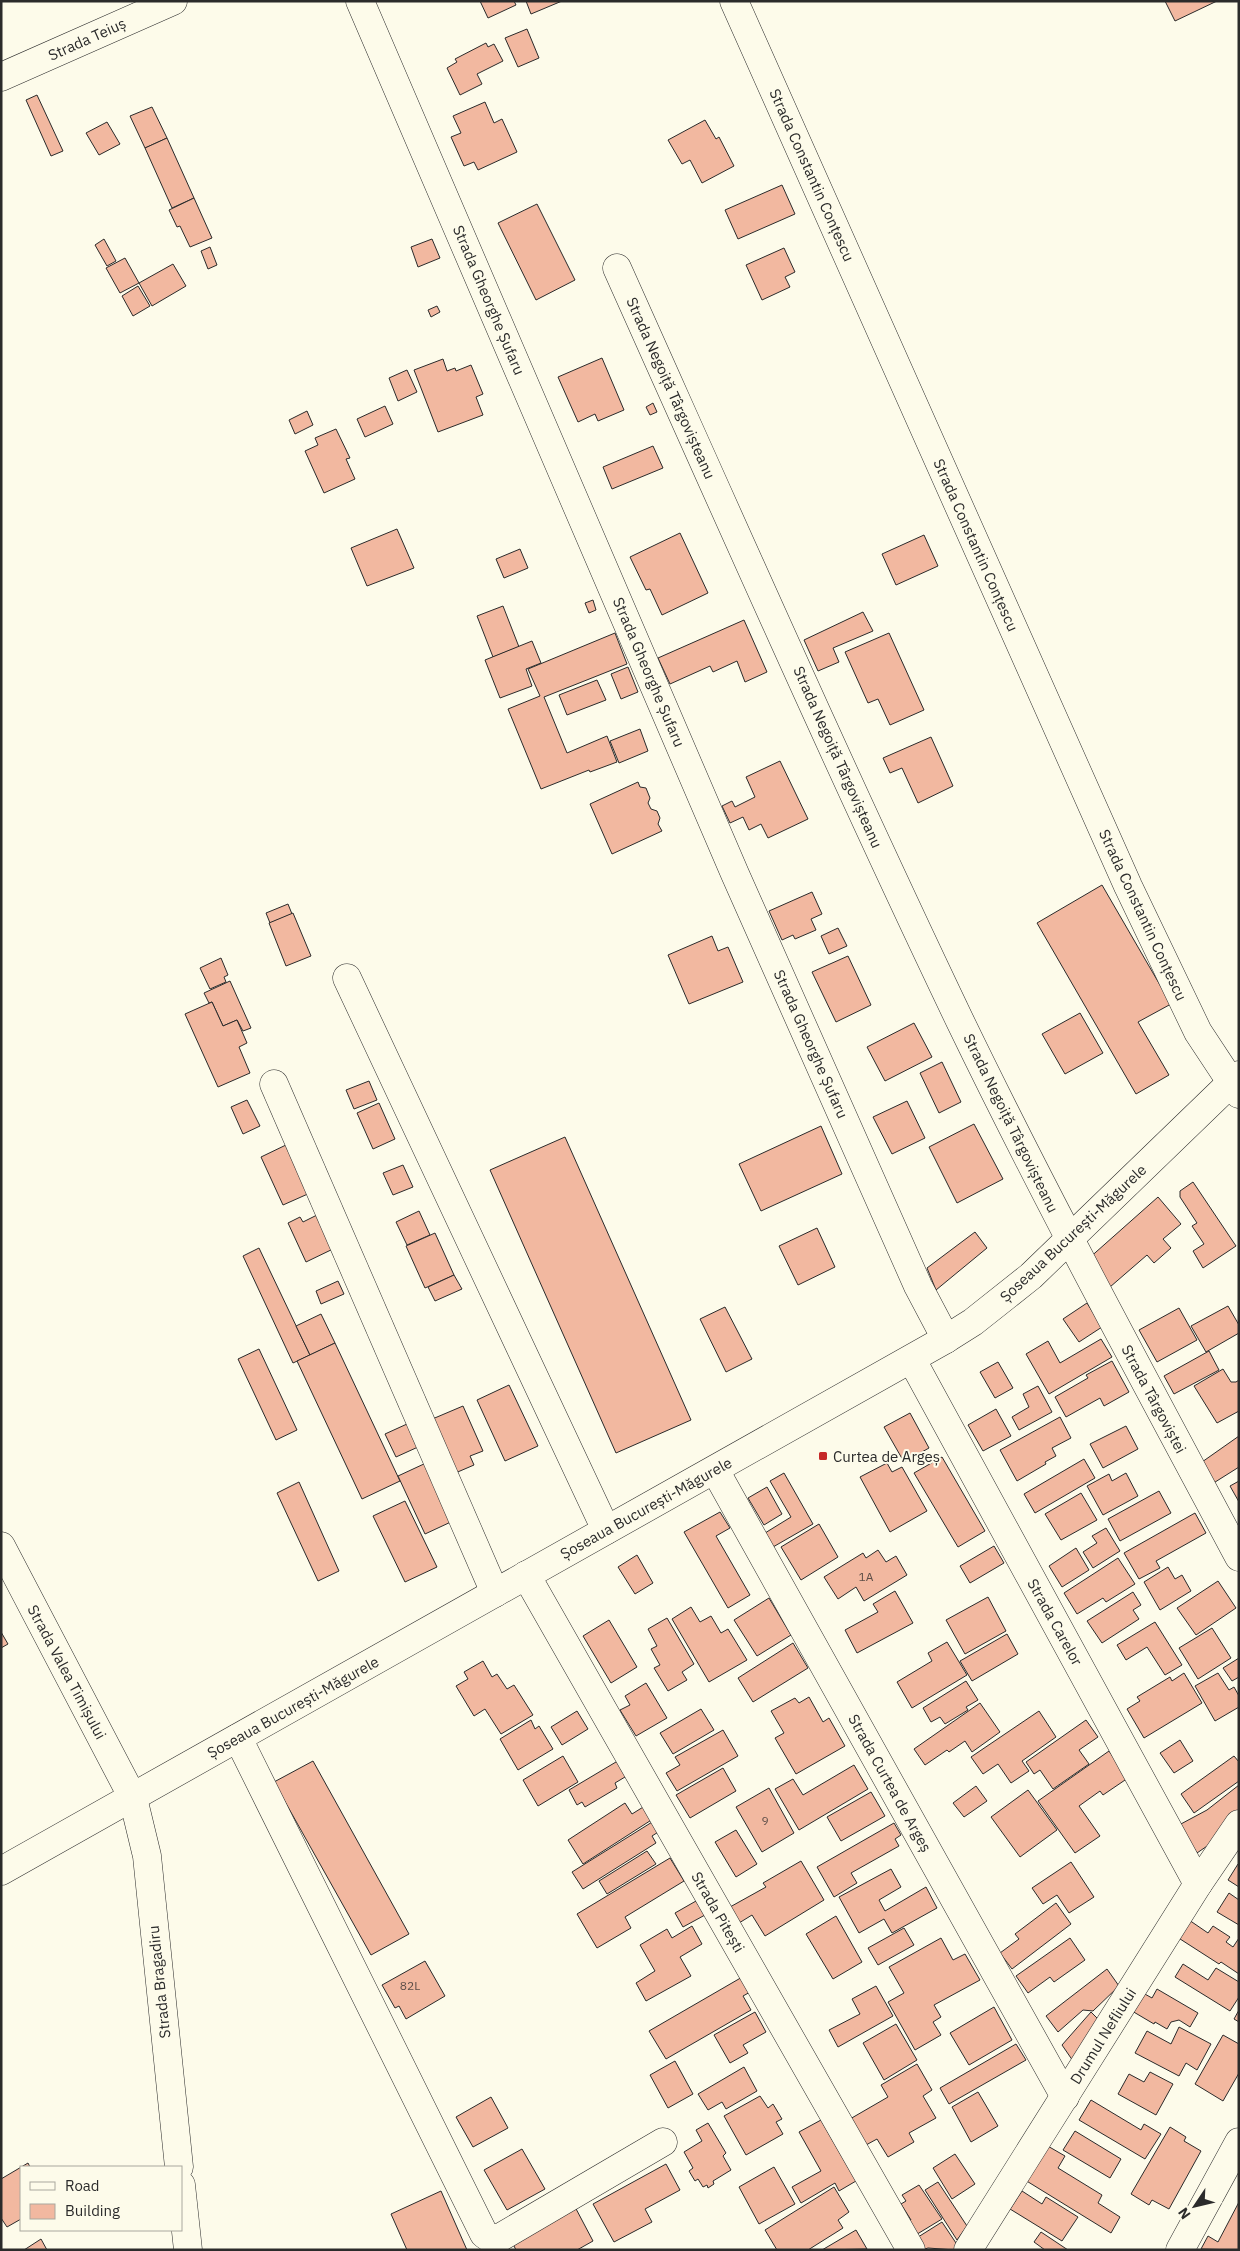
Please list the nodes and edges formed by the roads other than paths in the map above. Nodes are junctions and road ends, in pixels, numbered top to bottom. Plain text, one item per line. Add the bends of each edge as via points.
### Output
1 (173, 1) edge
2 (360, 1) edge
3 (734, 1) edge
4 (1, 77) edge
5 (617, 268) dead end
6 (347, 978) dead end
7 (274, 1084) dead end
8 (1236, 1084) edge
9 (1070, 1241) junction
10 (946, 1340) junction
11 (912, 1360) junction
12 (715, 1470) junction
13 (606, 1530) junction
14 (1, 1546) edge
15 (1239, 1557) edge
16 (526, 1575) junction
17 (495, 1593) junction
18 (238, 1738) junction
19 (133, 1798) junction
20 (1239, 1824) edge
21 (1, 1871) edge
22 (1198, 1884) junction
23 (1064, 2097) junction
24 (663, 2142) dead end
25 (1239, 2142) edge
26 (179, 2166) edge
27 (182, 2194) edge
28 (188, 2250) edge
29 (911, 2250) edge
30 (968, 2250) edge
31 (1180, 2250) edge

1 - 4 street, Strada Teiuș
2 - 10 street, Strada Gheorghe Șufaru via 735,874 918,1286
3 - 8 street, Strada Constantin Conțescu via 1128,886 1198,1032
5 - 9 street, Strada Negoiță Târgovișteanu via 905,905
6 - 13 street
7 - 17 street
8 - 9 street, Șoseaua București-Măgurele
9 - 10 street, Șoseaua București-Măgurele via 1006,1297
9 - 15 street, Strada Târgoviștei
10 - 11 street, Șoseaua București-Măgurele
11 - 12 street, Șoseaua București-Măgurele
11 - 22 street, Strada Carelor
12 - 13 street, Șoseaua București-Măgurele
12 - 23 street, Strada Curtea de Argeș
13 - 16 street, Șoseaua București-Măgurele
14 - 19 street, Strada Valea Timișului
16 - 17 street, Șoseaua București-Măgurele
16 - 29 street, Strada Pitești
17 - 18 street, Șoseaua București-Măgurele
18 - 19 street, Șoseaua București-Măgurele
18 - 24 street via 484,2234 491,2239 501,2237
19 - 21 street, Șoseaua București-Măgurele
19 - 26 street, Strada Bragadiru via 147,1856
20 - 22 street, Drumul Nefliului
22 - 23 street, Drumul Nefliului
23 - 30 street, Drumul Nefliului
25 - 31 street
27 - 28 street

